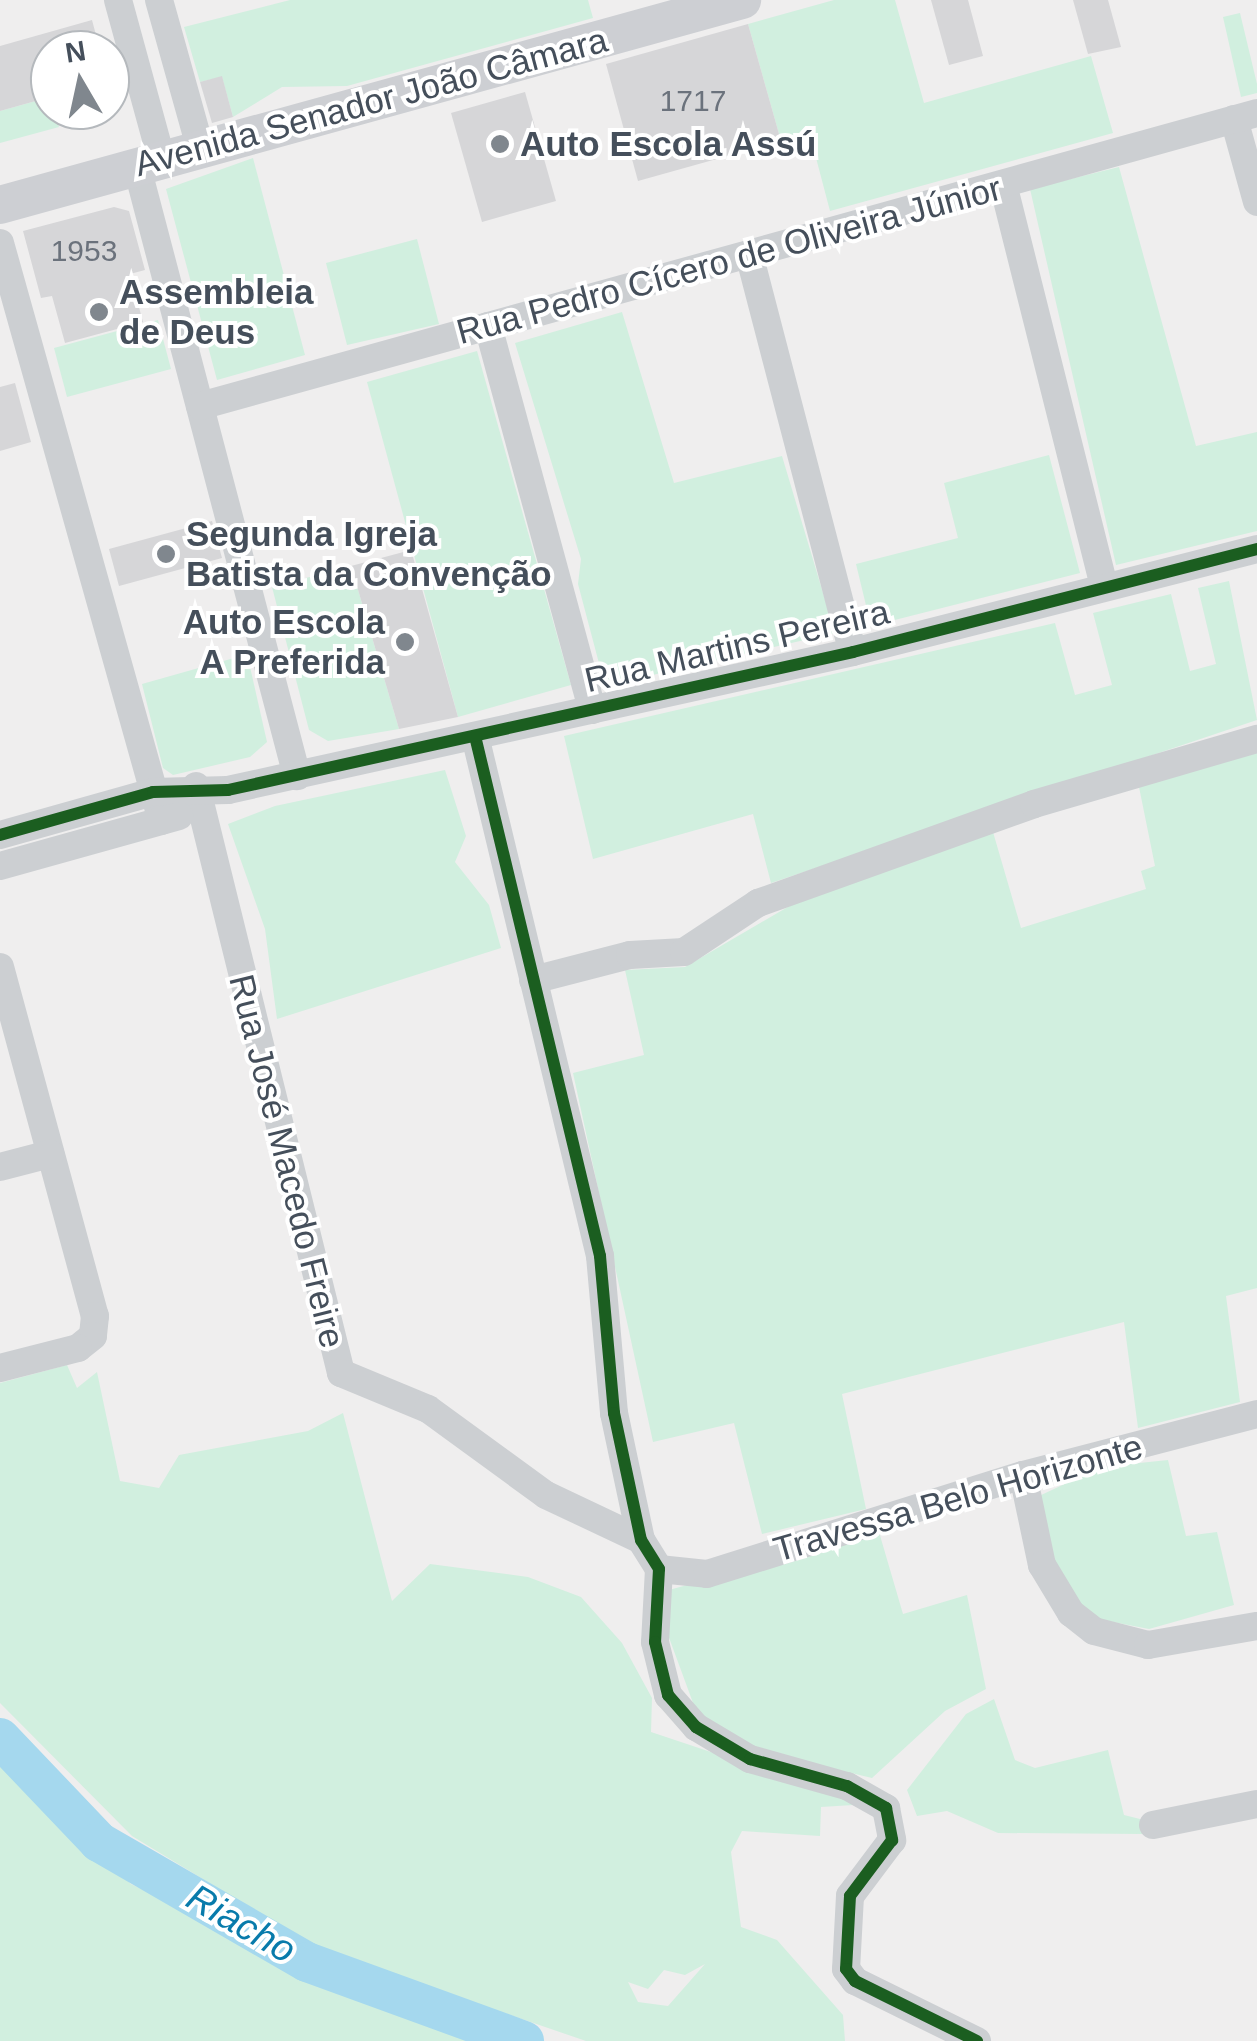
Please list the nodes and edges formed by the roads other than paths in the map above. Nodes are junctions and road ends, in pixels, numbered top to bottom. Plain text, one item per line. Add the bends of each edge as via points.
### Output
1 (118, 0) edge
2 (158, 0) edge
3 (742, 0) edge
4 (180, 76) junction
5 (142, 87) junction
6 (1245, 116) edge
7 (201, 150) junction
8 (149, 164) junction
9 (1003, 184) junction
10 (1257, 202) edge
11 (0, 204) edge
12 (0, 243) edge
13 (749, 254) junction
14 (488, 326) junction
15 (200, 406) junction
16 (1257, 549) edge
17 (1104, 587) junction
18 (853, 652) junction
19 (592, 710) junction
20 (474, 736) junction
21 (1257, 739) edge
22 (297, 776) junction
23 (152, 792) junction
24 (199, 798) junction
25 (162, 821) junction
26 (0, 835) edge
27 (0, 866) edge
28 (0, 968) edge
29 (533, 980) junction
30 (50, 1154) junction
31 (0, 1167) edge
32 (0, 1368) edge
33 (1257, 1414) edge
34 (1022, 1475) junction
35 (641, 1540) junction
36 (659, 1568) junction
37 (1257, 1626) edge
38 (1257, 1804) edge
39 (1153, 1825) dead end
40 (976, 2041) edge

1 - 5 street
2 - 4 street
3 - 7 main road, Avenida Senador João Câmara
4 - 5 street
4 - 7 street
5 - 8 street
6 - 9 street, Rua Pedro Cícero de Oliveira Júnior
6 - 10 street
7 - 8 main road, Avenida Senador João Câmara
8 - 11 main road, Avenida Senador João Câmara
8 - 15 street
9 - 13 street, Rua Pedro Cícero de Oliveira Júnior
9 - 17 street
12 - 23 street
13 - 14 street, Rua Pedro Cícero de Oliveira Júnior
13 - 18 street
14 - 15 street, Rua Pedro Cícero de Oliveira Júnior
14 - 19 street
15 - 22 street
16 - 17 street, Rua Martins Pereira
17 - 18 street, Rua Martins Pereira
18 - 19 street, Rua Martins Pereira
19 - 20 street, Rua Martins Pereira
20 - 22 street, Rua Martins Pereira
20 - 29 street
21 - 29 street via 1034,804 758,903 684,952 630,955
22 - 24 street, Rua Martins Pereira
23 - 24 street
23 - 25 street
23 - 26 street
24 - 25 street
24 - 35 street, Rua José Macedo Freire via 341,1373 428,1409 546,1496
25 - 27 street
28 - 30 street
29 - 35 street via 600,1256 614,1413
30 - 31 street
30 - 32 street via 95,1316 92,1336 78,1348
33 - 34 street, Travessa Belo Horizonte
34 - 36 street, Travessa Belo Horizonte via 707,1574
34 - 37 street via 1042,1565 1071,1613 1094,1631 1148,1645
35 - 36 street
36 - 40 street via 655,1642 668,1695 696,1727 750,1759 876,1798 892,1818 888,1851 850,1896 843,1957 850,1976
38 - 39 street

